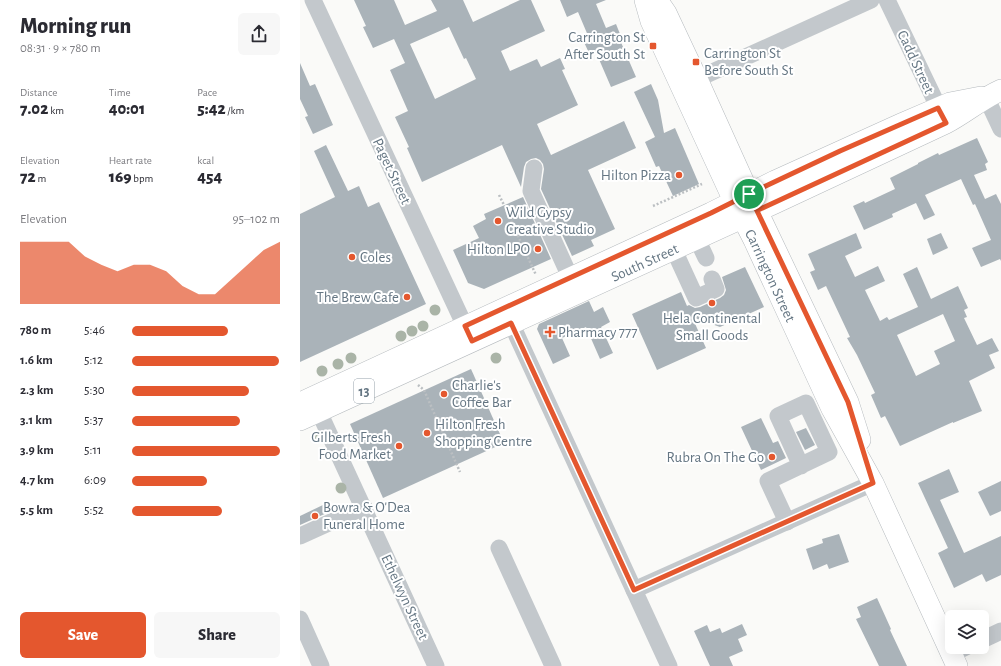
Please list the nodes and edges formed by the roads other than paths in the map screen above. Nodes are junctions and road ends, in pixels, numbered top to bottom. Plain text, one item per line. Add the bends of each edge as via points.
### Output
1 (313, 0) edge
2 (645, 0) edge
3 (657, 0) edge
4 (871, 0) edge
5 (887, 0) edge
6 (697, 79) junction
7 (993, 93) edge
8 (942, 116) junction
9 (1001, 129) edge
10 (534, 168) dead end
11 (746, 206) junction
12 (694, 230) junction
13 (670, 241) junction
14 (706, 258) dead end
15 (570, 277) junction
16 (712, 279) dead end
17 (508, 315) junction
18 (468, 334) junction
19 (310, 404) edge
20 (300, 420) edge
21 (801, 466) dead end
22 (873, 483) junction
23 (364, 506) junction
24 (787, 522) junction
25 (300, 536) edge
26 (499, 548) dead end
27 (634, 590) junction
28 (300, 619) edge
29 (1001, 631) edge
30 (989, 637) edge
31 (958, 656) edge
32 (321, 666) edge
33 (436, 666) edge
34 (553, 666) edge
35 (668, 666) edge

1 - 18 street, Paget Street
2 - 11 main road, Carrington Street via 651,21
3 - 6 main road, Carrington Street via 666,13
4 - 6 street
5 - 8 street, Cadd Street
6 - 11 main road, Carrington Street
7 - 8 main road, South Street / 13 via 960,115
7 - 9 street
8 - 11 main road, South Street / 13
10 - 15 street via 531,191
11 - 12 main road, South Street / 13
11 - 22 main road, Carrington Street via 754,240 832,409
12 - 13 main road, South Street / 13
12 - 14 street
13 - 15 main road, South Street / 13
13 - 16 street via 696,298 716,289
13 - 17 main road, South Street / 13
15 - 17 main road, South Street / 13
17 - 18 main road, South Street / 13
17 - 27 street
18 - 19 main road, South Street / 13
19 - 20 main road, South Street / 13
19 - 23 street, Ethelwyn Street
21 - 24 street via 768,481
22 - 24 street
22 - 31 main road, Carrington Street
23 - 25 street
23 - 33 street, Ethelwyn Street
24 - 27 street
26 - 34 street
27 - 35 street
28 - 32 street
29 - 30 street

